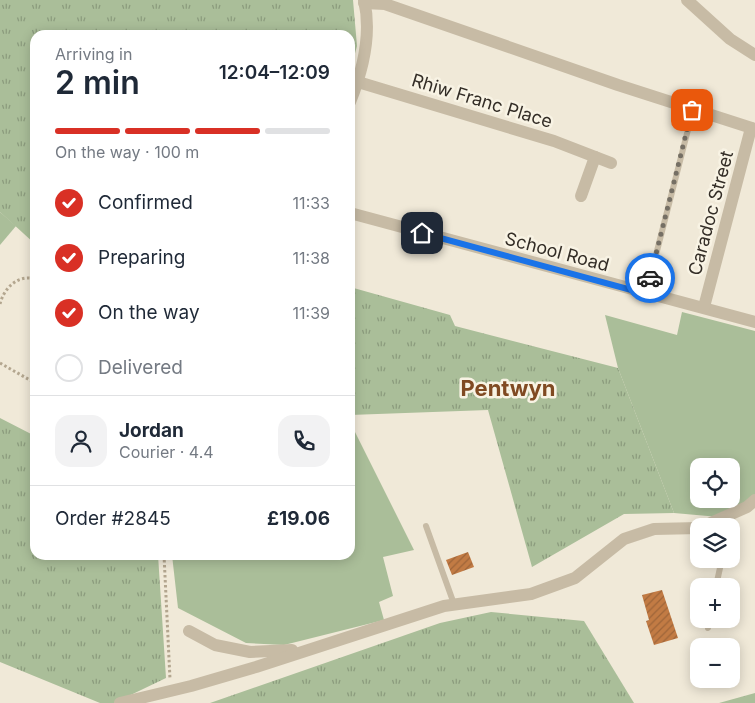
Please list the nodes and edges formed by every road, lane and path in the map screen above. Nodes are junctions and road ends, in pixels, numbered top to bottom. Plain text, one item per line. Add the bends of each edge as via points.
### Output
1 (687, 0) edge
2 (364, 1) edge
3 (755, 55) edge
4 (358, 82) junction
5 (355, 90) edge
6 (692, 110) junction
7 (753, 128) edge
8 (595, 157) junction
9 (611, 163) dead end
10 (580, 196) dead end
11 (355, 214) edge
12 (30, 278) edge
13 (646, 294) junction
14 (0, 304) edge
15 (704, 308) junction
16 (755, 322) edge
17 (0, 363) edge
18 (30, 380) edge
19 (755, 500) edge
20 (732, 518) edge
21 (426, 526) dead end
22 (690, 528) edge
23 (164, 560) edge
24 (454, 604) junction
25 (189, 631) dead end
26 (370, 631) junction
27 (171, 690) junction
28 (120, 703) edge

1 - 3 street via 730,39
2 - 4 street via 369,26
2 - 6 street via 384,4
4 - 5 street
4 - 8 street, Rhiw Franc Place via 554,141
6 - 7 street
6 - 13 lane
7 - 15 street, Caradoc Street
8 - 9 street, Rhiw Franc Place
8 - 10 street
11 - 13 street, School Road
12 - 14 path via 14,282 2,295
13 - 15 street, School Road
15 - 16 street, School Road
17 - 18 path
19 - 20 street
21 - 24 lane
22 - 24 street via 654,529 624,539 575,578 531,594
23 - 27 path
24 - 26 street
25 - 26 street via 214,645 260,652 288,651 361,628
26 - 27 street
27 - 28 street

